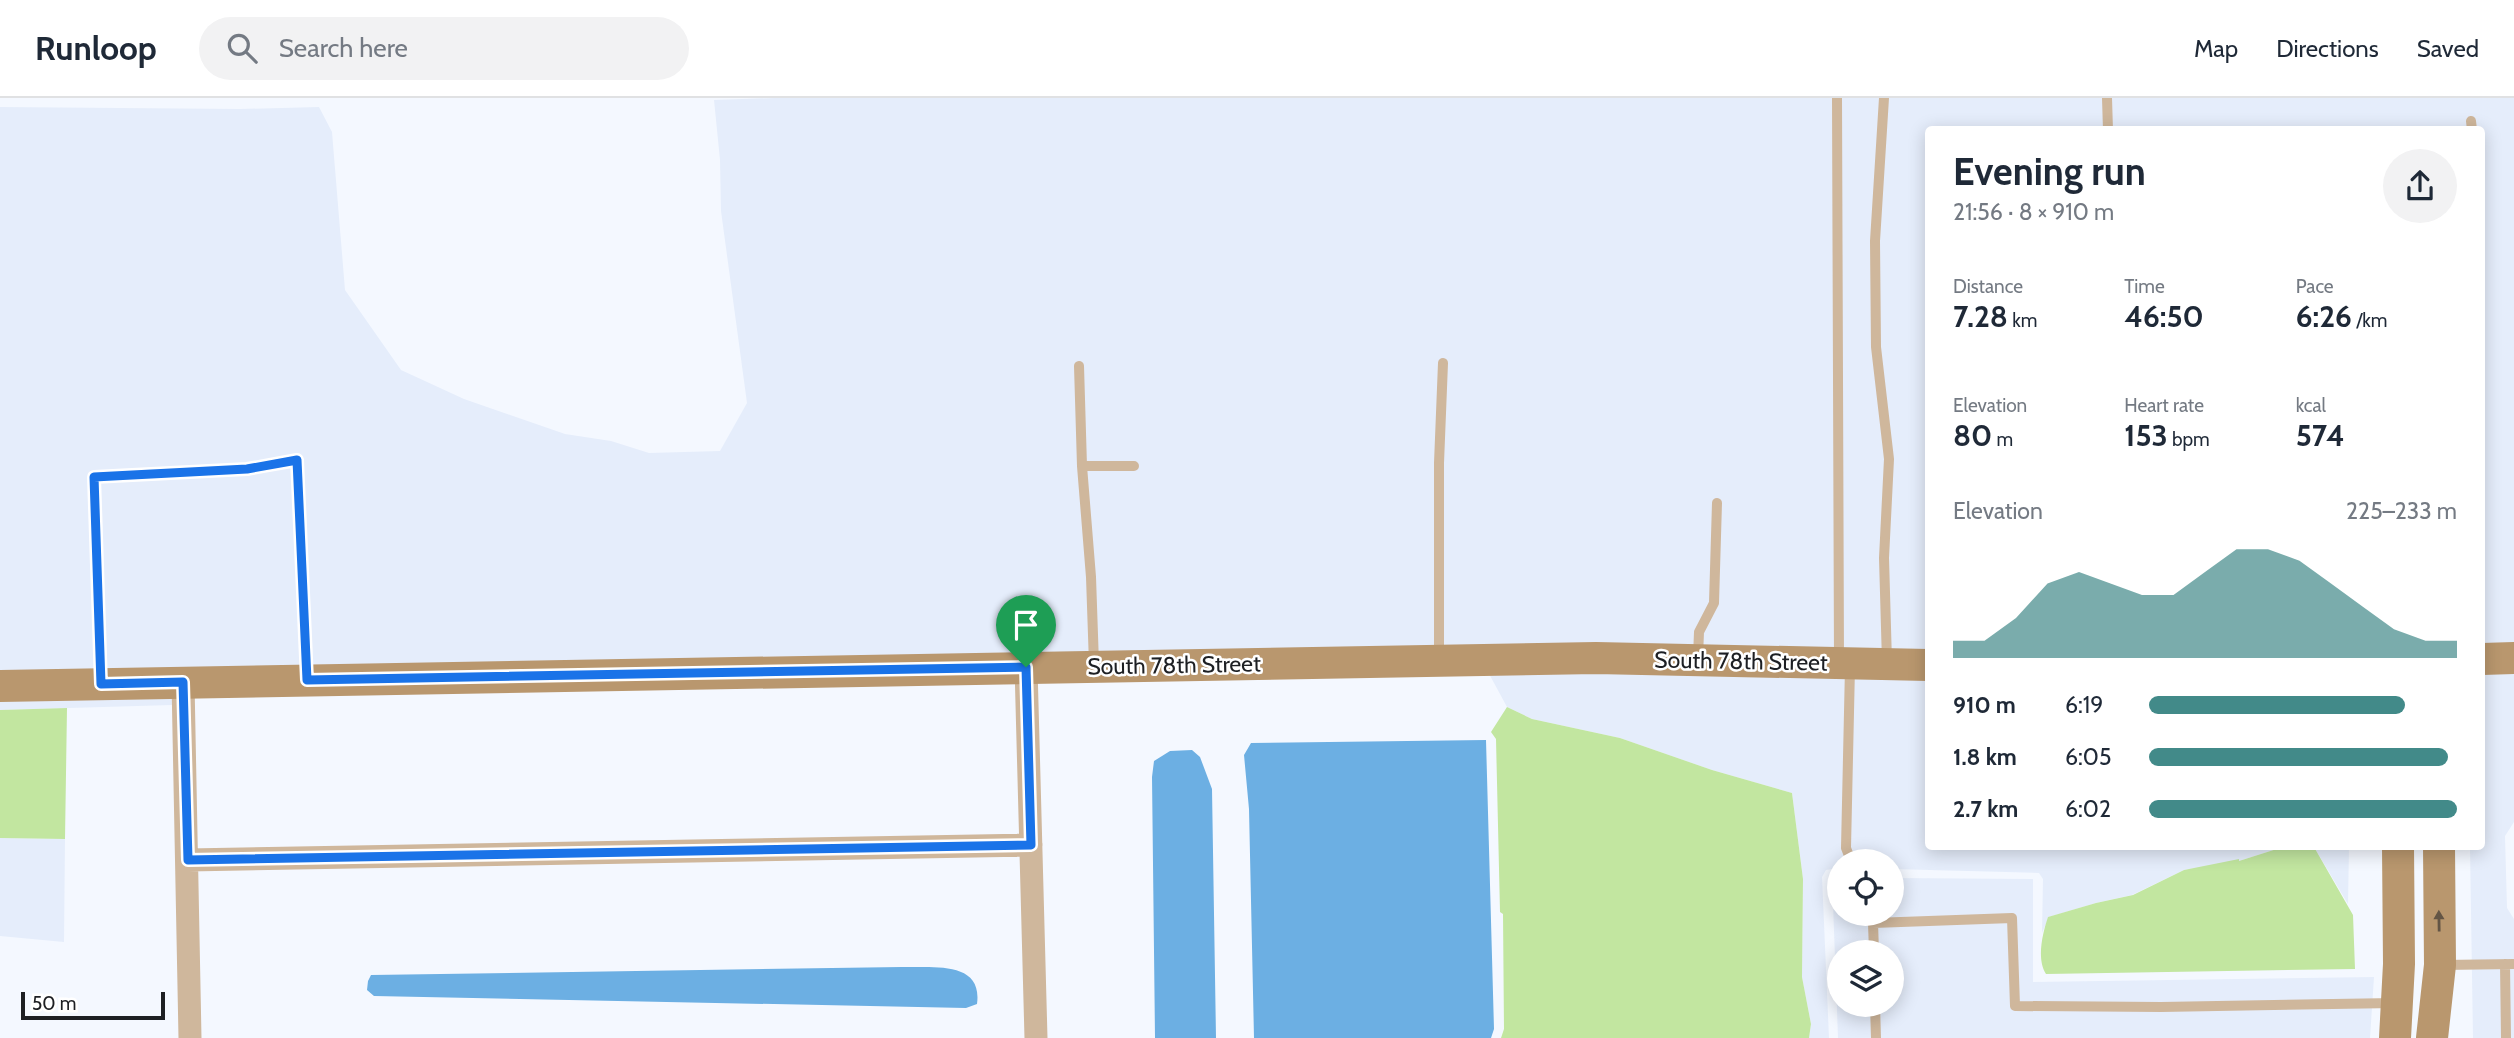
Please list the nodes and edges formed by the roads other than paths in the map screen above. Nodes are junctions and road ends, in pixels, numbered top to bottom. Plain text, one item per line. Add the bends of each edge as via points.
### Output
1 (1837, 98) edge
2 (1884, 98) edge
3 (2107, 98) edge
4 (2108, 126) edge
5 (1443, 363) dead end
6 (1079, 366) dead end
7 (1133, 466) dead end
8 (1082, 467) junction
9 (1717, 503) dead end
10 (2514, 658) edge
11 (2485, 659) edge
12 (1440, 661) junction
13 (1698, 662) junction
14 (1845, 664) junction
15 (1925, 664) edge
16 (1887, 665) junction
17 (1094, 666) junction
18 (1026, 667) junction
19 (307, 680) junction
20 (183, 682) junction
21 (101, 684) junction
22 (0, 686) edge
23 (1031, 845) junction
24 (1846, 849) edge
25 (2398, 850) edge
26 (2439, 850) edge
27 (188, 860) junction
28 (1904, 918) edge
29 (2509, 964) edge
30 (2440, 965) junction
31 (2398, 1003) junction
32 (1875, 1017) edge
33 (190, 1038) edge
34 (1036, 1038) edge
35 (1876, 1038) edge
36 (2395, 1038) edge
37 (2432, 1038) edge
38 (2506, 1038) edge

1 - 14 lane
2 - 16 lane via 1875,241 1876,347 1889,459 1884,558
3 - 4 lane
5 - 12 lane
6 - 8 lane
7 - 8 lane
8 - 17 lane
9 - 13 lane via 1714,603 1699,632
10 - 11 street
12 - 13 street, South 78th Street via 1596,658
12 - 17 street, South 78th Street
13 - 14 street, South 78th Street
14 - 16 street, South 78th Street
14 - 24 lane
15 - 16 street, South 78th Street
17 - 18 street, South 78th Street
18 - 19 street, South 78th Street
18 - 23 street
19 - 20 street, South 78th Street
19 - 21 lane via 297,460 247,469 94,477
20 - 21 street, South 78th Street
20 - 27 street
21 - 22 street, South 78th Street
23 - 27 street
23 - 34 street
25 - 31 street
30 -> 26 street
27 - 33 street
28 - 31 lane via 2012,918 2015,1006
29 - 30 lane
29 - 38 lane
30 - 37 street
31 - 36 street
32 - 35 lane

